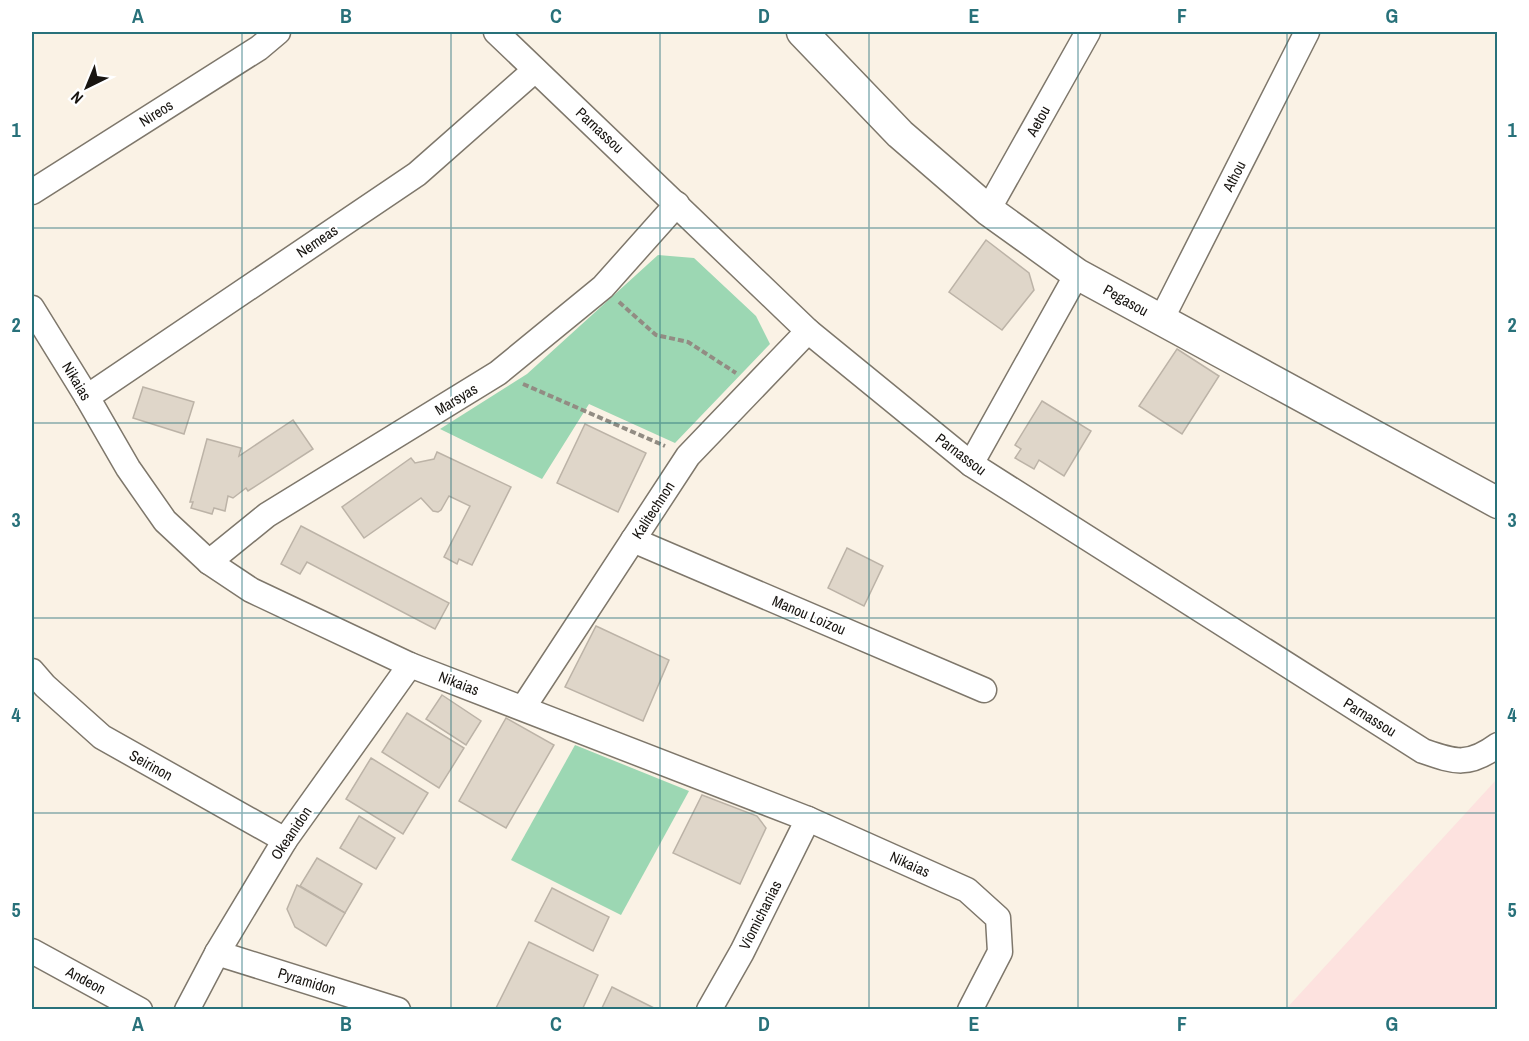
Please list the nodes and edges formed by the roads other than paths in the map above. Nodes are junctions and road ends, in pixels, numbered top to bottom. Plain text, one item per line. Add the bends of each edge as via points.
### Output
1 (278, 32) edge
2 (496, 32) edge
3 (802, 32) edge
4 (1088, 32) edge
5 (1306, 32) edge
6 (535, 70) junction
7 (32, 192) edge
8 (677, 204) junction
9 (988, 210) junction
10 (1077, 274) junction
11 (32, 308) edge
12 (1161, 320) junction
13 (808, 332) junction
14 (87, 397) junction
15 (971, 464) junction
16 (1497, 503) edge
17 (633, 540) junction
18 (209, 562) junction
19 (410, 665) junction
20 (32, 671) edge
21 (984, 690) dead end
22 (523, 708) junction
23 (1497, 745) edge
24 (808, 819) junction
25 (285, 840) junction
26 (32, 951) edge
27 (217, 953) junction
28 (140, 1010) edge
29 (186, 1010) edge
30 (398, 1010) edge
31 (709, 1010) edge
32 (970, 1010) edge

1 - 7 street, Nireos via 259,48
2 - 6 street, Parnassou
3 - 9 street, Pegasou via 900,134
4 - 9 street, Aetou
5 - 12 street, Athou
6 - 8 street, Parnassou
6 - 14 street, Nemeas via 417,174
8 - 13 street, Parnassou
8 - 18 street, Marsyas via 603,287 498,373 267,514
9 - 10 street, Pegasou
10 - 12 street, Pegasou
10 - 15 street
11 - 14 street, Nikaias
12 - 16 street, Pegasou
13 - 15 street, Parnassou
13 - 17 street, Kalitechnon via 688,456
14 - 18 street, Nikaias via 128,468 165,521
15 - 23 street, Parnassou via 1423,751 1454,761 1482,757
17 - 21 street, Manou Loizou
17 - 22 street, Kalitechnon
18 - 19 street, Nikaias via 251,590
19 - 22 street, Nikaias
19 - 25 street, Okeanidon
20 - 25 street, Seirinon via 102,737
22 - 24 street, Nikaias
24 - 31 street, Viomichanias
24 - 32 street, Nikaias via 967,890 998,918 1000,952
25 - 27 street, Okeanidon
26 - 28 street, Andeon
27 - 29 street, Okeanidon
27 - 30 street, Pyramidon

